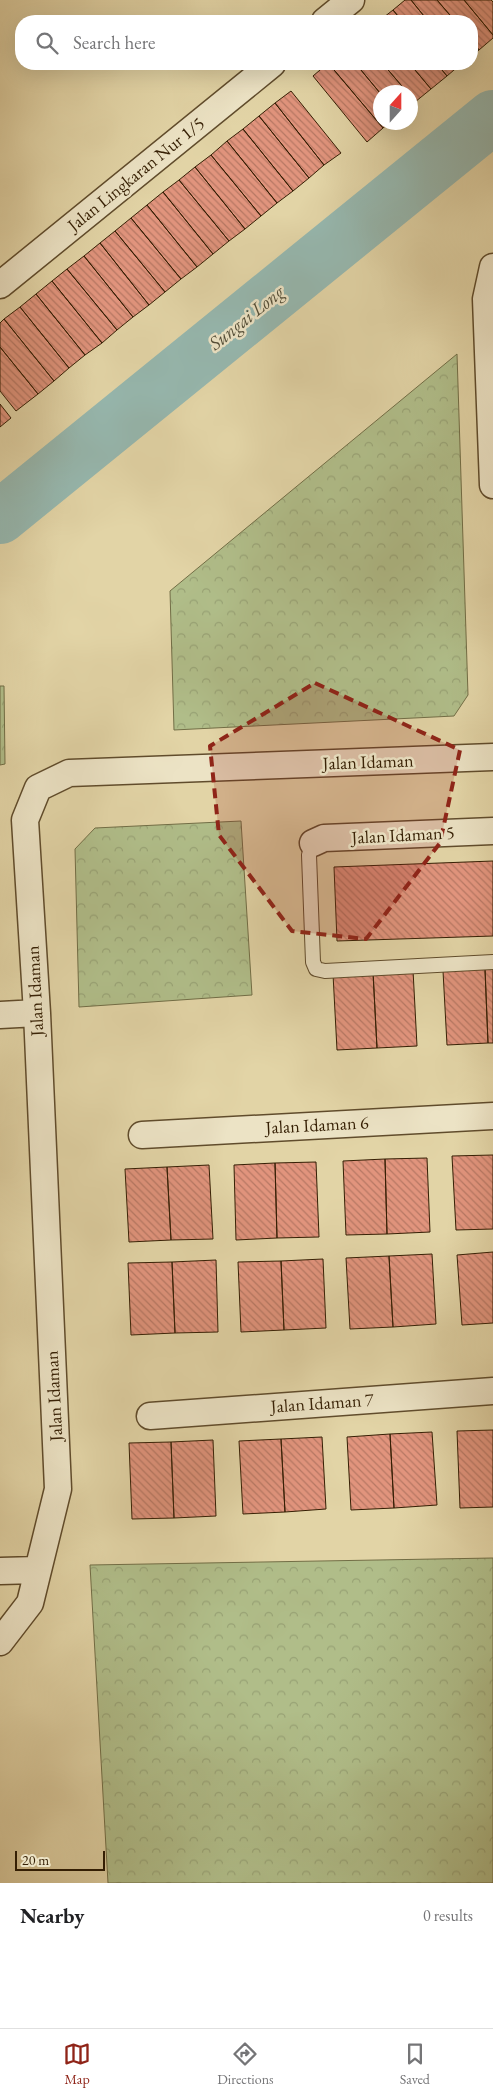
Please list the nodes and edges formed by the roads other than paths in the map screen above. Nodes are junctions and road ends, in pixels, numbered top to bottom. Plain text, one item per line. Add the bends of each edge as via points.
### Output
1 (351, 0) edge
2 (332, 15) edge
3 (265, 70) edge
4 (493, 267) edge
5 (0, 284) edge
6 (493, 484) edge
7 (493, 757) edge
8 (493, 831) edge
9 (313, 843) joint
10 (493, 962) edge
11 (36, 1013) junction
12 (0, 1015) edge
13 (493, 1116) edge
14 (142, 1135) dead end
15 (493, 1391) edge
16 (150, 1416) dead end
17 (37, 1570) junction
18 (0, 1571) edge
19 (0, 1642) edge

1 - 2 street
3 - 5 street, Jalan Lingkaran Nur 1/5
4 - 6 street via 486,299
7 - 11 street, Jalan Idaman via 68,773 38,788 25,820
8 - 9 street, Jalan Idaman 5 via 324,838
9 - 10 lane via 309,855 313,962 316,969
11 - 12 street
11 - 17 street, Jalan Idaman via 58,1489
13 - 14 street, Jalan Idaman 6
15 - 16 street, Jalan Idaman 7
17 - 18 street
17 - 19 street, Jalan Idaman via 30,1603

